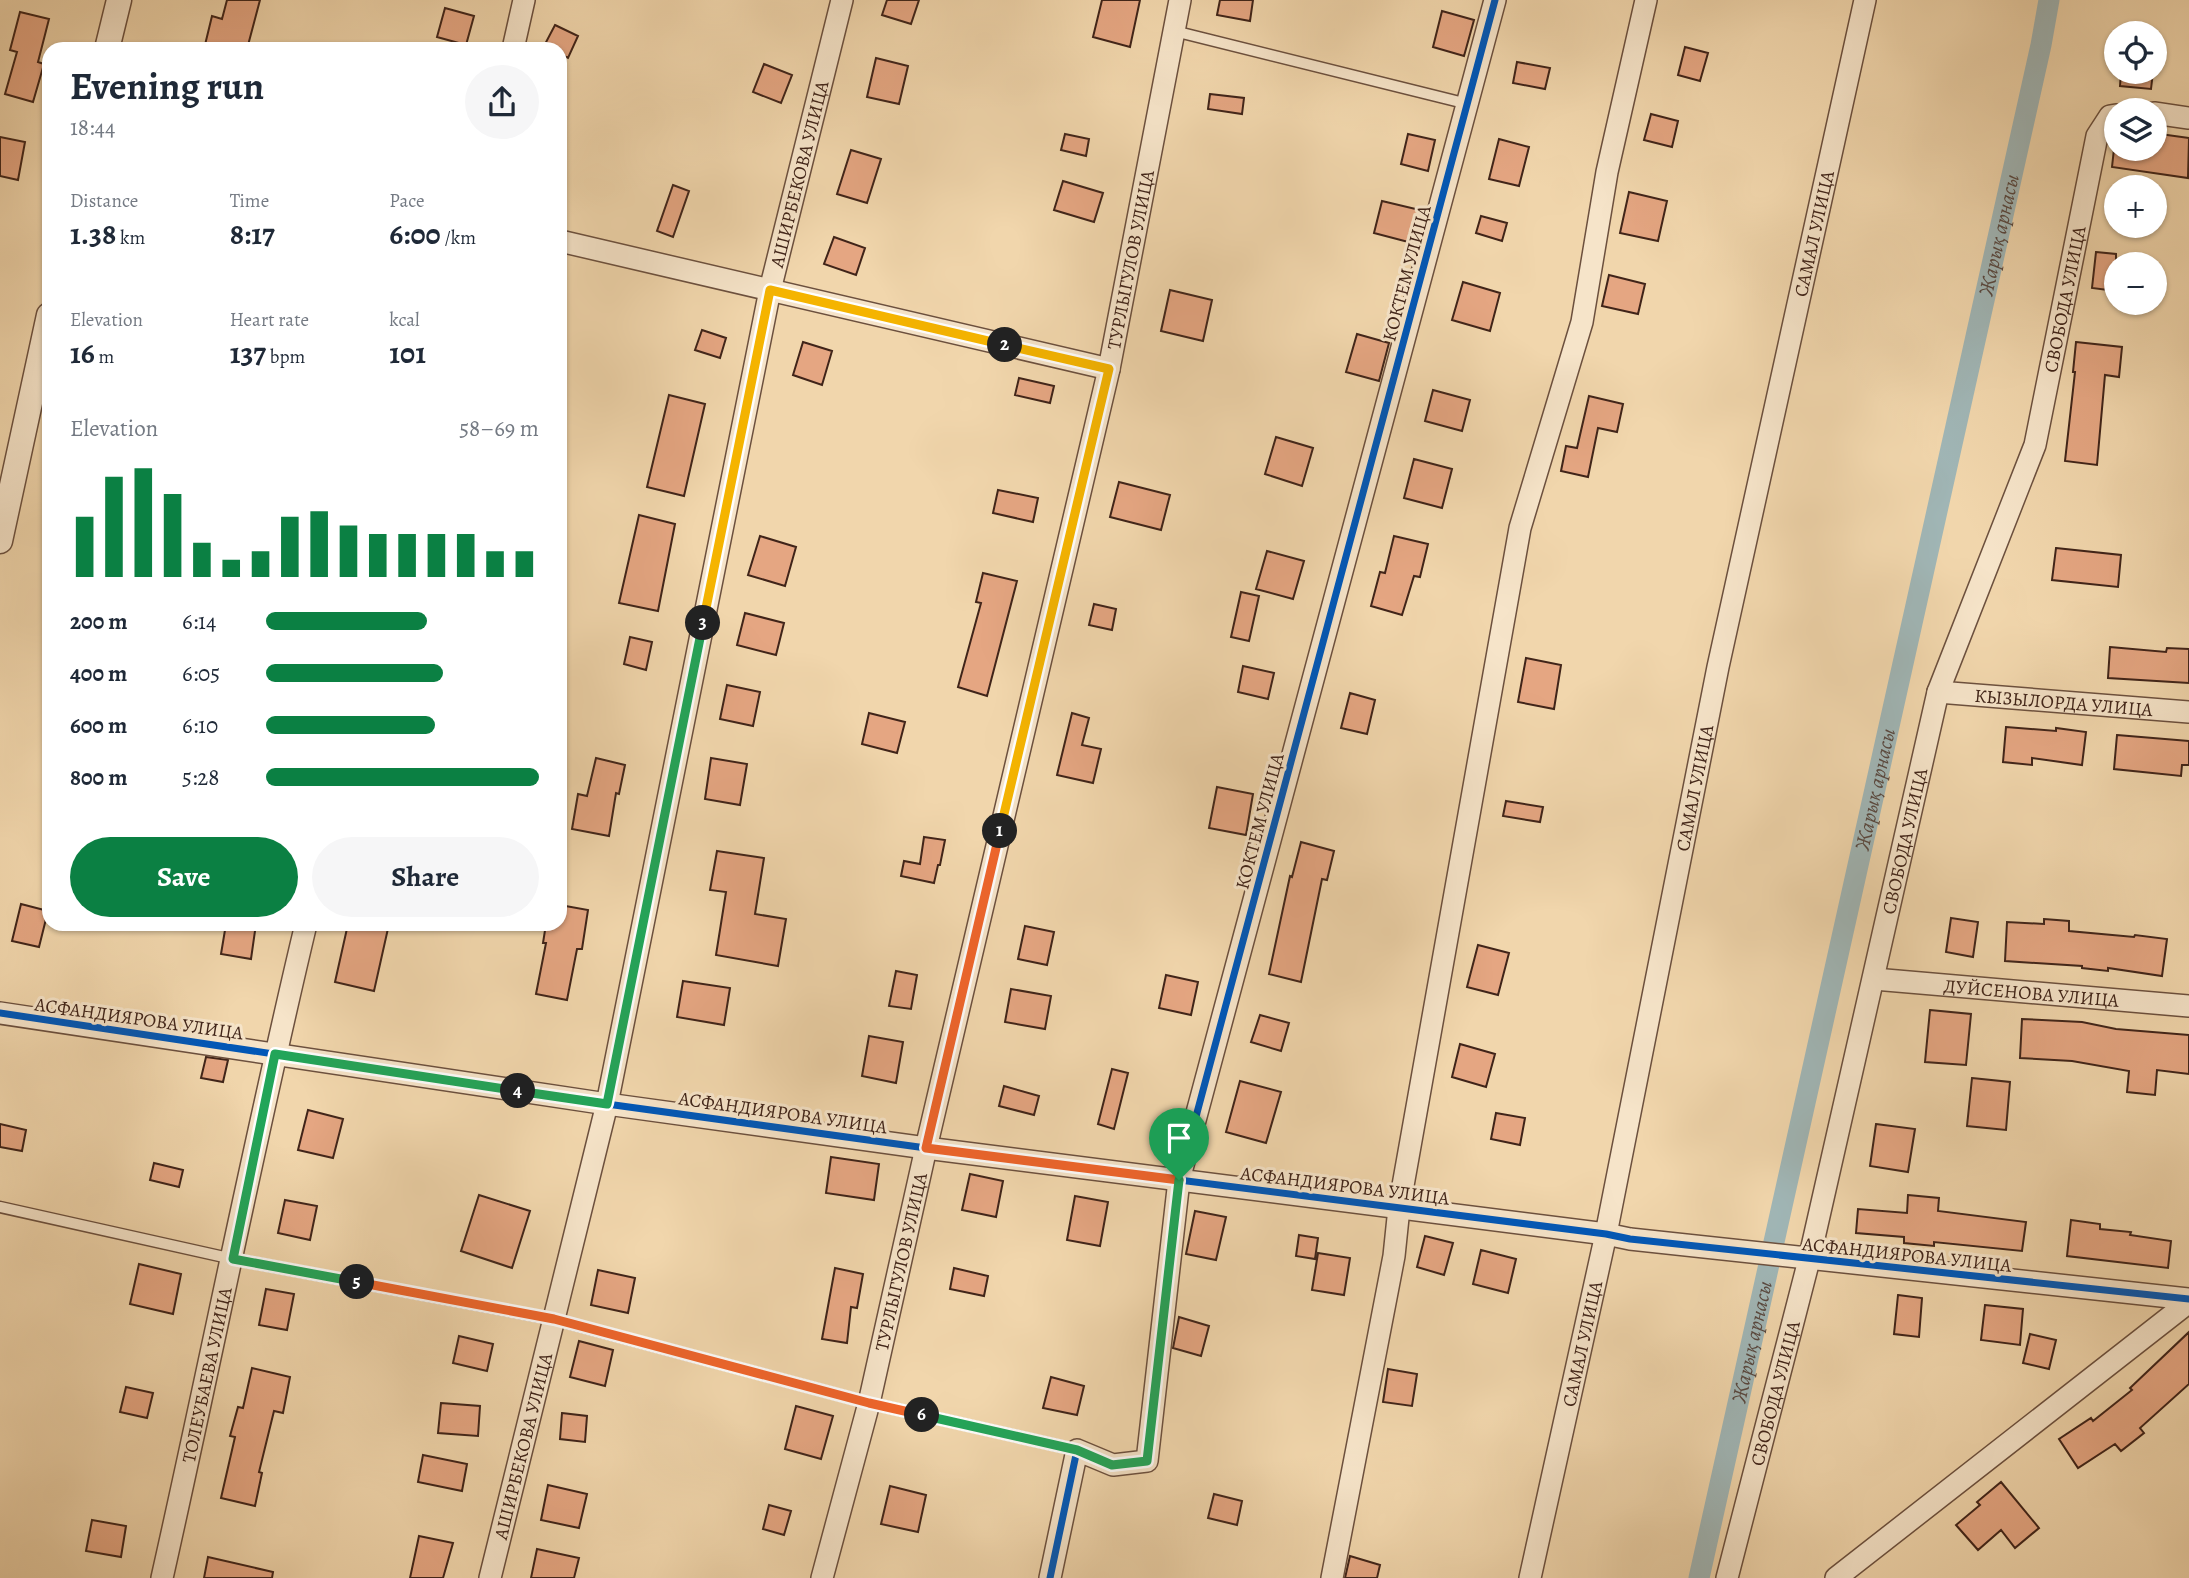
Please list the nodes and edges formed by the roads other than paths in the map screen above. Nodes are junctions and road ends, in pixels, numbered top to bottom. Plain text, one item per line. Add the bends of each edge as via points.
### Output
1 (118, 0) edge
2 (524, 0) edge
3 (842, 0) edge
4 (1180, 0) edge
5 (1495, 0) edge
6 (1646, 0) edge
7 (1865, 0) edge
8 (1174, 31) junction
9 (109, 42) edge
10 (515, 42) edge
11 (1468, 104) junction
12 (2167, 115) edge
13 (2189, 118) edge
14 (2104, 127) edge
15 (567, 243) edge
16 (770, 290) junction
17 (42, 347) edge
18 (1109, 369) junction
19 (0, 541) edge
20 (1938, 692) junction
21 (2189, 712) edge
22 (304, 931) edge
23 (1874, 979) junction
24 (2189, 1006) edge
25 (0, 1013) edge
26 (275, 1054) junction
27 (607, 1104) junction
28 (926, 1148) junction
29 (1179, 1180) junction
30 (0, 1207) edge
31 (1399, 1208) junction
32 (1606, 1234) junction
33 (233, 1259) junction
34 (1809, 1260) junction
35 (2189, 1300) edge
36 (554, 1319) junction
37 (869, 1403) junction
38 (1077, 1450) junction
39 (162, 1578) edge
40 (490, 1578) edge
41 (822, 1578) edge
42 (1051, 1578) edge
43 (1332, 1578) edge
44 (1530, 1578) edge
45 (1727, 1578) edge
46 (1836, 1578) edge

1 - 9 street
2 - 10 street
3 - 16 street, АШИРБЕКОВА УЛИЦА
4 - 8 street, ТУРЛЫГУЛОВ УЛИЦА
5 - 11 street, КОКТЕМ УЛИЦА
6 - 31 street via 1607,172 1582,323 1520,528
7 - 32 street, САМАЛ УЛИЦА via 1718,667
8 - 11 lane
8 - 18 street, ТУРЛЫГУЛОВ УЛИЦА
11 - 29 street, КОКТЕМ УЛИЦА
12 - 13 street
14 - 20 street, СВОБОДА УЛИЦА via 2097,135 2035,445
15 - 16 street
16 - 18 street
16 - 27 street, АШИРБЕКОВА УЛИЦА
17 - 19 street
18 - 28 street, ТУРЛЫГУЛОВ УЛИЦА
20 - 21 street, КЫЗЫЛОРДА УЛИЦА
20 - 23 street, СВОБОДА УЛИЦА
22 - 26 street, ТОЛЕУБАЕВА УЛИЦА
23 - 24 street, ДУЙСЕНОВА УЛИЦА
23 - 34 street, СВОБОДА УЛИЦА
25 - 26 street, АСФАНДИЯРОВА УЛИЦА
26 - 27 street, АСФАНДИЯРОВА УЛИЦА
26 - 33 street, ТОЛЕУБАЕВА УЛИЦА
27 - 28 street, АСФАНДИЯРОВА УЛИЦА
27 - 36 street, АШИРБЕКОВА УЛИЦА
28 - 29 street, АСФАНДИЯРОВА УЛИЦА
28 - 37 street, ТУРЛЫГУЛОВ УЛИЦА
29 - 31 street, АСФАНДИЯРОВА УЛИЦА
29 - 38 street, КОКТЕМ УЛИЦА via 1147,1461 1112,1465
30 - 33 lane
31 - 32 street, АСФАНДИЯРОВА УЛИЦА
31 - 43 street
32 - 34 street, АСФАНДИЯРОВА УЛИЦА
32 - 44 street, САМАЛ УЛИЦА
33 - 36 lane
33 - 39 street, ТОЛЕУБАЕВА УЛИЦА
34 - 35 street, АСФАНДИЯРОВА УЛИЦА
34 - 45 street, СВОБОДА УЛИЦА
35 - 46 street
36 - 37 lane
36 - 40 street, АШИРБЕКОВА УЛИЦА
37 - 38 lane
37 - 41 street, ТУРЛЫГУЛОВ УЛИЦА
38 - 42 street

